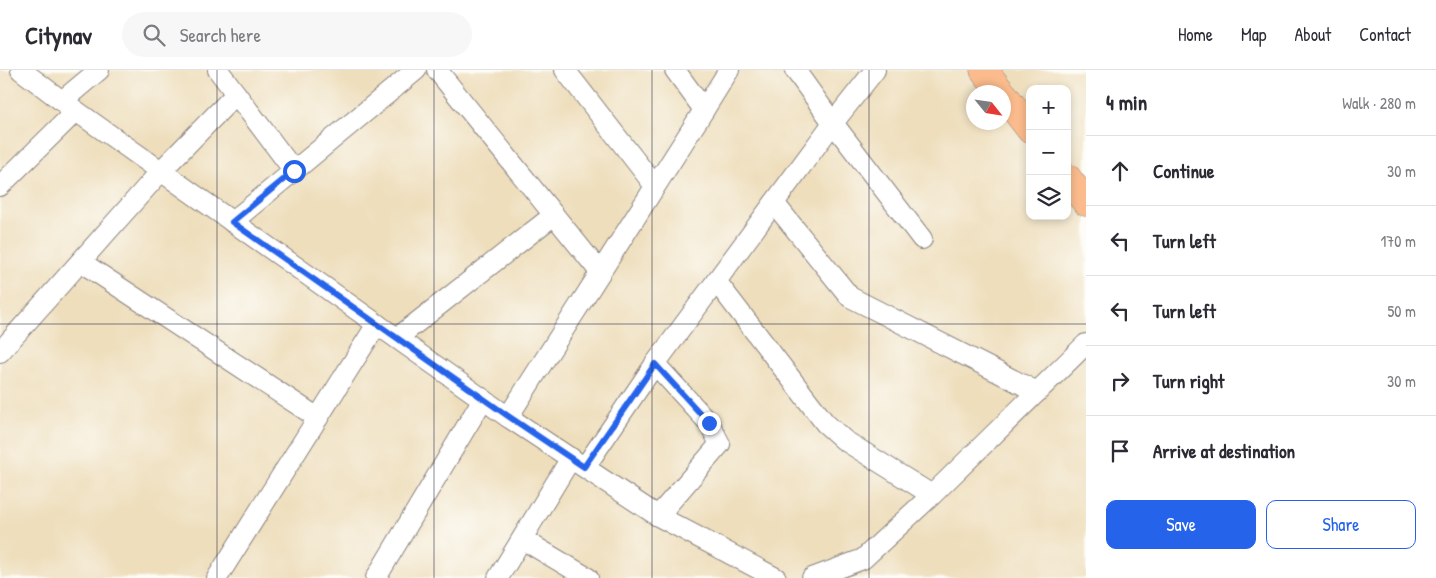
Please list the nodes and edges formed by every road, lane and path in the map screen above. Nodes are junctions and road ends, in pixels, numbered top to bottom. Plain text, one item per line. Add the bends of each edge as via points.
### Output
1 (21, 70) edge
2 (99, 70) edge
3 (218, 70) edge
4 (416, 70) edge
5 (437, 70) edge
6 (565, 70) edge
7 (675, 70) edge
8 (729, 70) edge
9 (795, 70) edge
10 (875, 70) edge
11 (984, 70) edge
12 (995, 85) edge
13 (236, 94) junction
14 (1011, 105) edge
15 (69, 106) junction
16 (704, 110) junction
17 (833, 123) junction
18 (1026, 124) edge
19 (161, 171) junction
20 (294, 171) junction
21 (1071, 183) edge
22 (0, 186) edge
23 (655, 186) junction
24 (1086, 202) edge
25 (774, 203) junction
26 (554, 215) junction
27 (232, 222) junction
28 (922, 239) dead end
29 (81, 262) junction
30 (600, 272) junction
31 (716, 282) junction
32 (377, 324) junction
33 (397, 338) junction
34 (1086, 344) edge
35 (0, 352) edge
36 (655, 364) junction
37 (1037, 392) junction
38 (483, 399) junction
39 (508, 416) junction
40 (318, 418) junction
41 (578, 462) junction
42 (932, 495) junction
43 (658, 516) junction
44 (522, 539) junction
45 (217, 578) edge
46 (376, 578) edge
47 (498, 578) edge
48 (588, 578) edge
49 (776, 578) edge
50 (812, 578) edge

1 - 15 street
2 - 15 street
3 - 13 street
4 - 20 street
5 - 26 street
6 - 23 street
7 - 16 street
8 - 16 street
9 - 17 street
10 - 17 street
11 - 12 main road
13 - 19 street
13 - 20 street
14 - 18 main road
15 - 19 street
15 - 22 street
16 - 23 street
17 - 25 street
17 - 28 street
19 - 27 street
19 - 29 street
20 - 27 street
21 - 24 main road
23 - 30 street
25 - 31 street
25 - 37 street via 850,297
26 - 30 street
26 - 33 street
27 - 32 street
29 - 35 street
29 - 40 street
30 - 39 street
31 - 36 street
31 - 42 street via 825,423 844,440
32 - 33 street
32 - 40 street
33 - 38 street
34 - 37 street
36 - 41 street
36 - 43 street via 709,423 720,444
37 - 42 street
38 - 39 street
38 - 46 street
39 - 41 street
40 - 45 street
41 - 43 street
41 - 44 street
42 - 50 street via 863,559
43 - 49 street
44 - 47 street
44 - 48 street

